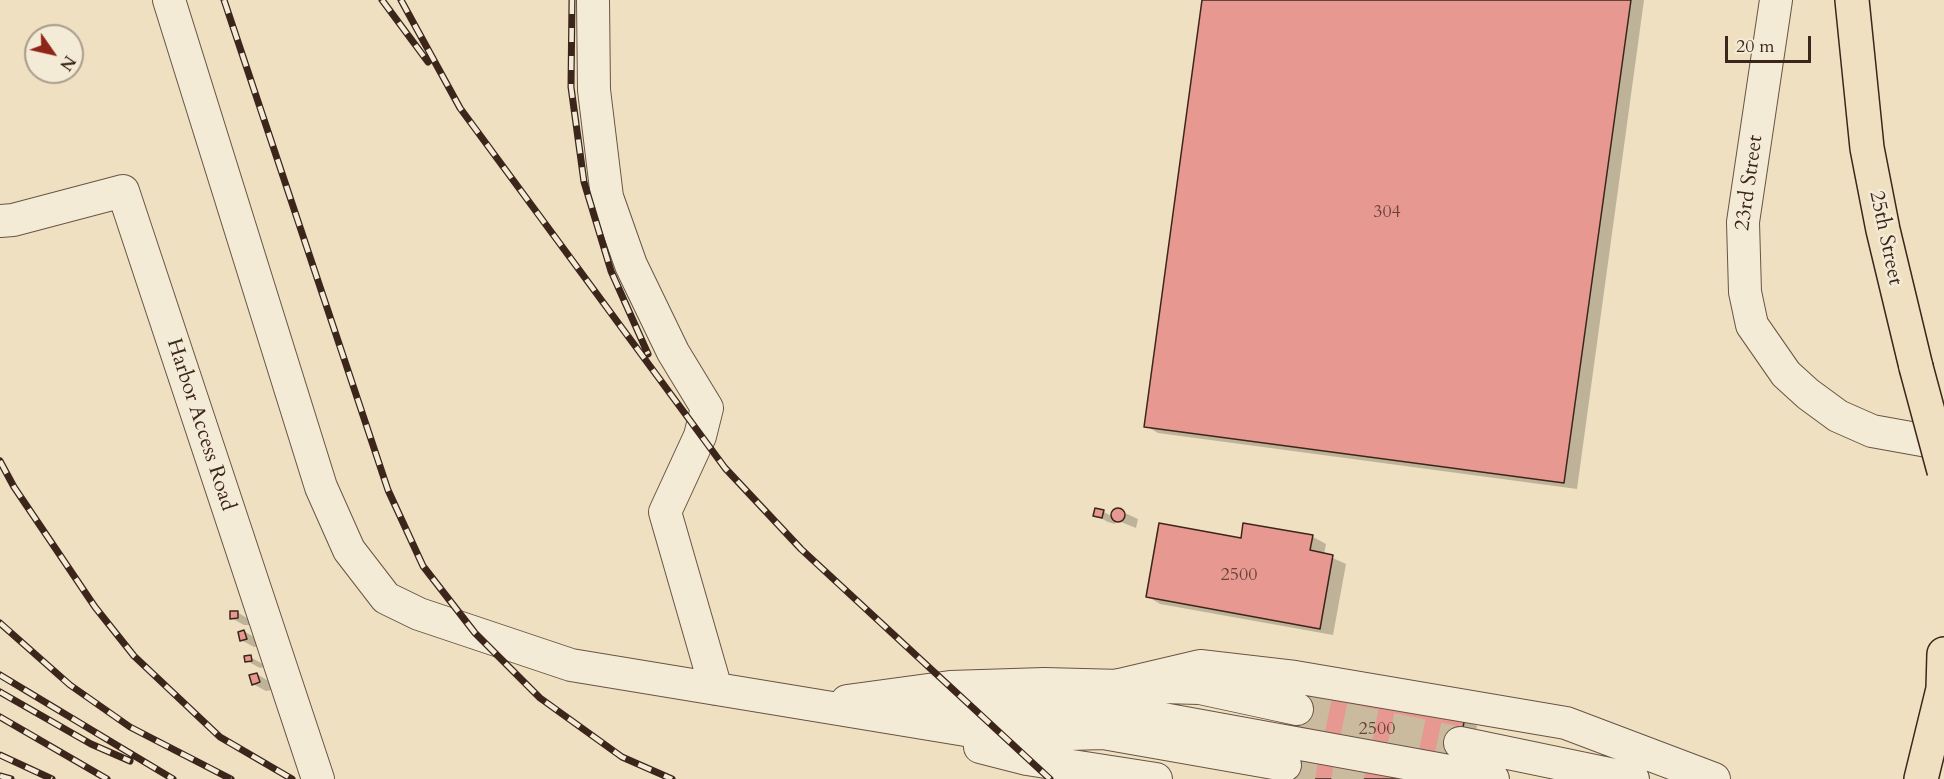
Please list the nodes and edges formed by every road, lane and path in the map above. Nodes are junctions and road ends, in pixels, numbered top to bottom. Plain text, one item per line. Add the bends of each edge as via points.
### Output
1 (169, 0) edge
2 (593, 0) edge
3 (1776, 0) edge
4 (1852, 0) edge
5 (0, 221) edge
6 (1944, 444) edge
7 (1944, 471) edge
8 (1944, 654) edge
9 (1115, 686) junction
10 (716, 689) junction
11 (816, 705) junction
12 (1296, 708) tunnel mouth
13 (1460, 743) tunnel mouth
14 (1285, 765) tunnel mouth
15 (1081, 767) junction
16 (318, 779) edge
17 (1111, 779) edge
18 (1156, 779) edge
19 (1493, 779) edge
20 (1633, 779) edge
21 (1714, 779) edge
22 (1921, 779) edge

1 - 10 street via 321,487 349,550 386,598 419,615 571,665
2 - 10 street via 594,90 607,197 631,265 673,352 706,408 700,436 665,512
3 - 6 street, 23rd Street via 1742,248 1752,325 1775,360 1808,394 1838,416 1872,431
4 - 7 main road, 25th Street, bridge via 1867,148 1887,251
5 - 16 street, Harbor Access Road via 123,191
8 - 22 main road via 1942,689
9 - 11 street via 950,687
9 - 12 street via 1200,688
9 - 21 street via 1200,666 1295,677 1566,723
10 - 11 street
11 - 14 street via 1002,736 1103,734
11 - 15 street via 1027,759
11 - 19 street via 1108,709
13 - 20 street
15 - 17 street
15 - 18 street

